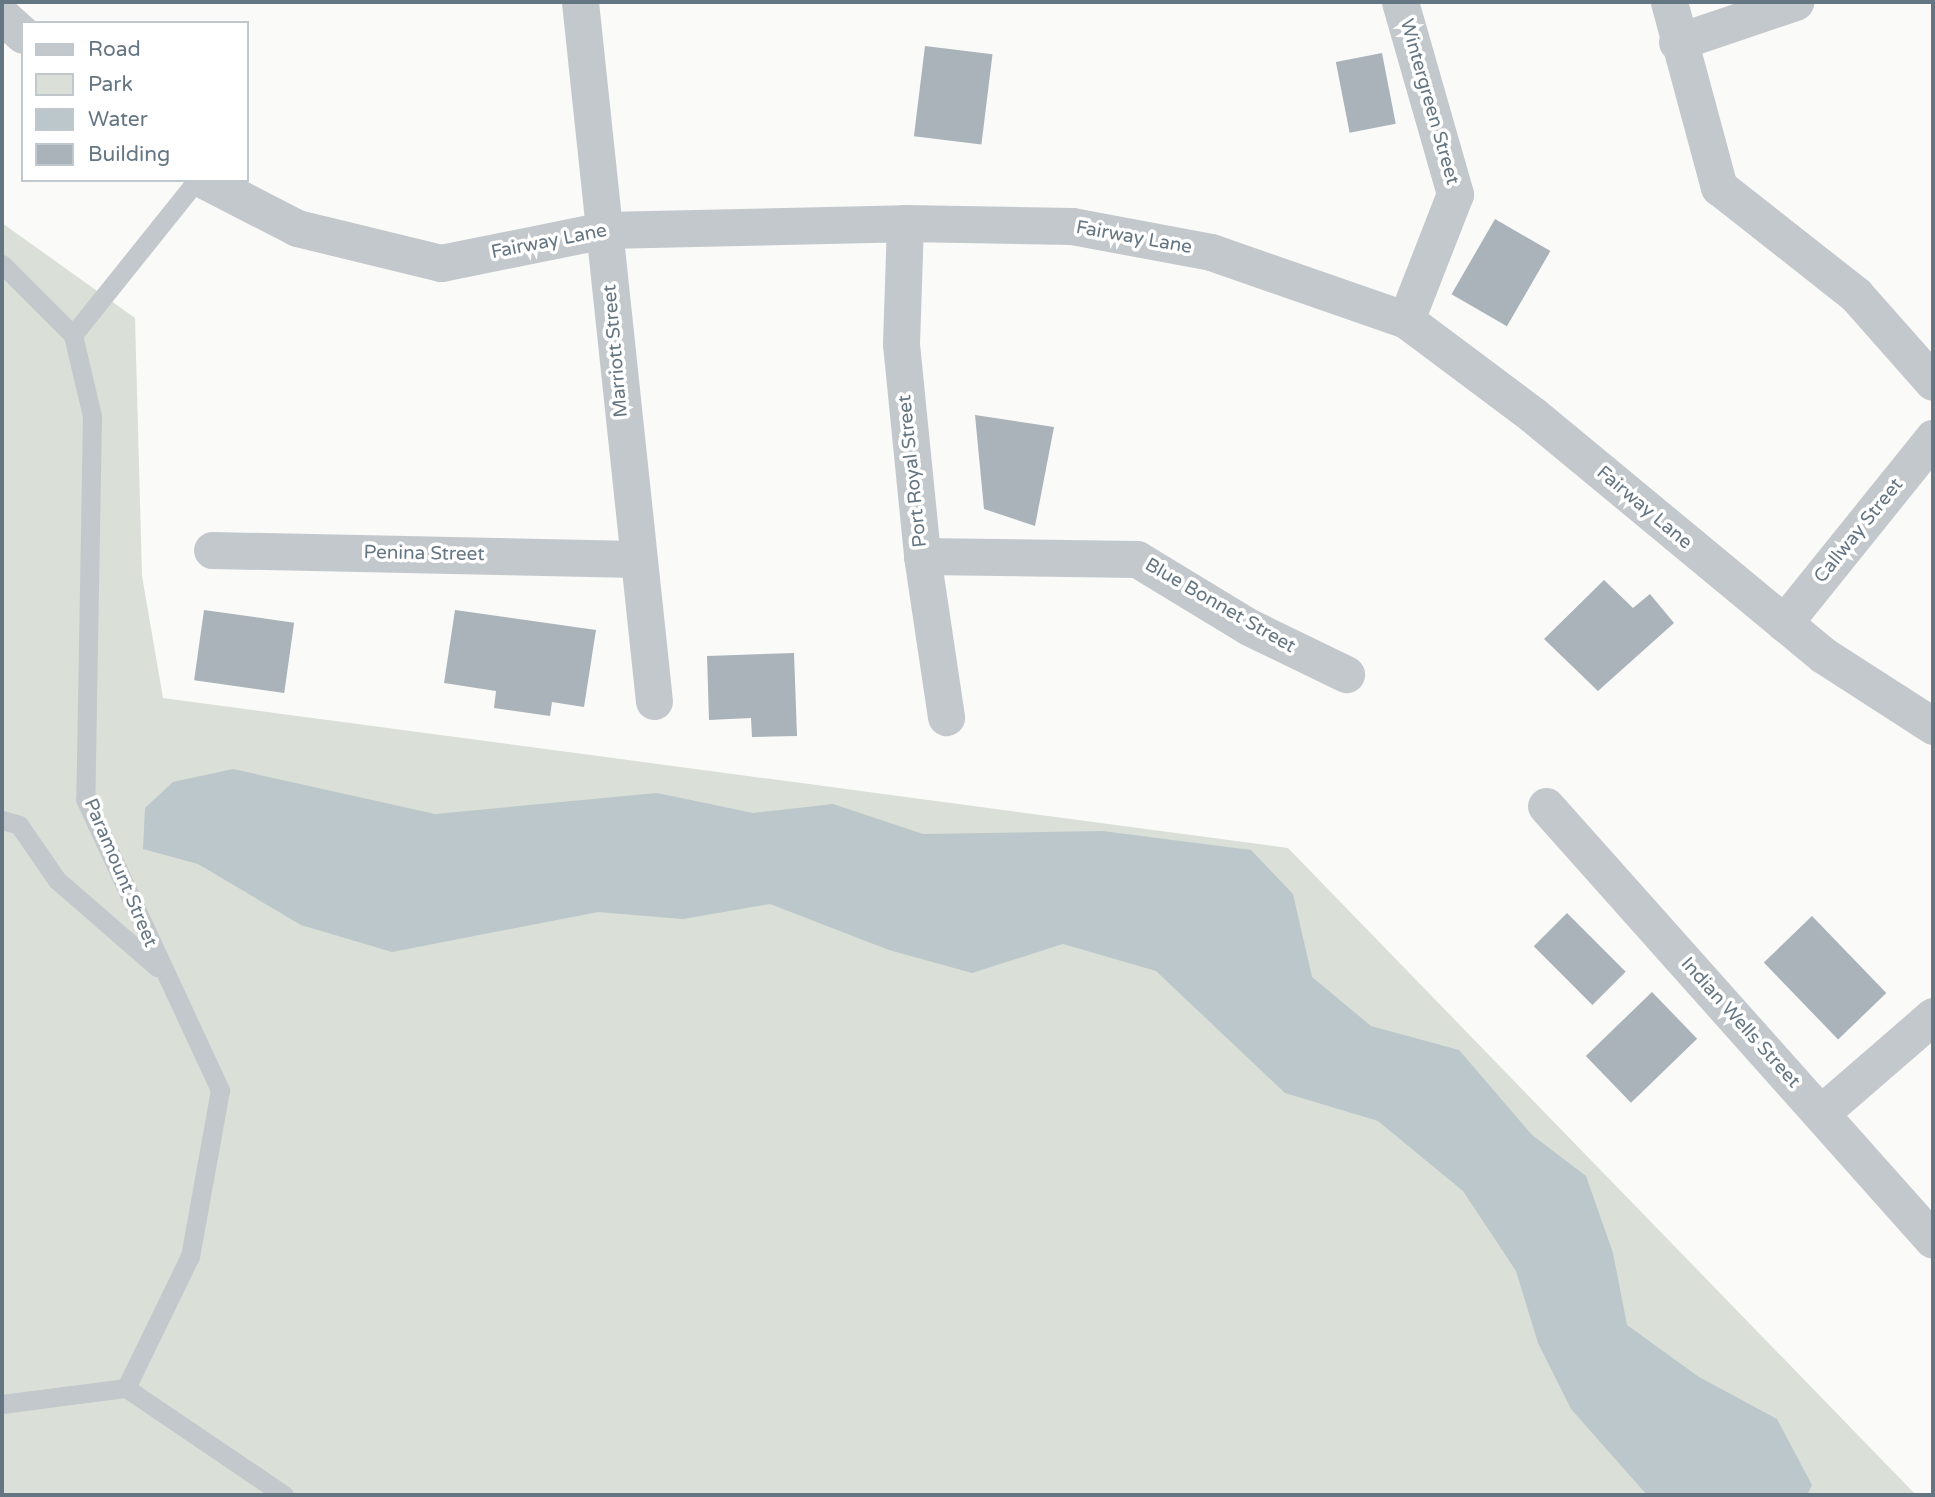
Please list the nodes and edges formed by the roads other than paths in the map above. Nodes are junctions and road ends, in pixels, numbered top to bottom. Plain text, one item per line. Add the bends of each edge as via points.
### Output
1 (580, 2) edge
2 (1400, 2) edge
3 (1669, 2) edge
4 (1795, 2) edge
5 (2, 16) edge
6 (21, 33) edge
7 (1677, 42) junction
8 (195, 182) edge
9 (208, 182) edge
10 (905, 223) junction
11 (605, 230) junction
12 (2, 264) edge
13 (1406, 320) junction
14 (73, 335) junction
15 (1933, 382) edge
16 (1933, 438) edge
17 (212, 550) dead end
18 (922, 556) junction
19 (636, 559) junction
20 (1784, 623) junction
21 (1346, 674) dead end
22 (654, 701) dead end
23 (946, 717) dead end
24 (1933, 726) edge
25 (1546, 806) dead end
26 (2, 820) edge
27 (163, 972) junction
28 (1933, 1016) edge
29 (1821, 1113) junction
30 (1933, 1240) edge
31 (126, 1388) junction
32 (2, 1404) edge
33 (284, 1495) edge

1 - 11 street, Marriott Street
2 - 13 street, Wintergreen Street via 1455,194
3 - 7 street
4 - 7 street
5 - 6 street
7 - 15 street via 1719,187 1856,295
8 - 14 lane
9 - 11 street, Fairway Lane via 297,228 441,263
10 - 11 street, Fairway Lane
10 - 13 street, Fairway Lane via 1072,226 1211,252
10 - 18 street, Port Royal Street via 901,344
11 - 19 street, Marriott Street
12 - 14 lane
13 - 20 street, Fairway Lane via 1533,415
14 - 27 lane, Paramount Street via 92,416 85,799
16 - 20 street, Callway Street
17 - 19 street, Penina Street
18 - 21 street, Blue Bonnet Street via 1137,559 1249,626
18 - 23 street, Port Royal Street
19 - 22 street, Marriott Street
20 - 24 street, Fairway Lane
25 - 29 street, Indian Wells Street
26 - 27 lane via 19,825 57,880
27 - 31 lane, Paramount Street via 220,1090 190,1255
28 - 29 street
29 - 30 street, Indian Wells Street
31 - 32 lane
31 - 33 lane

